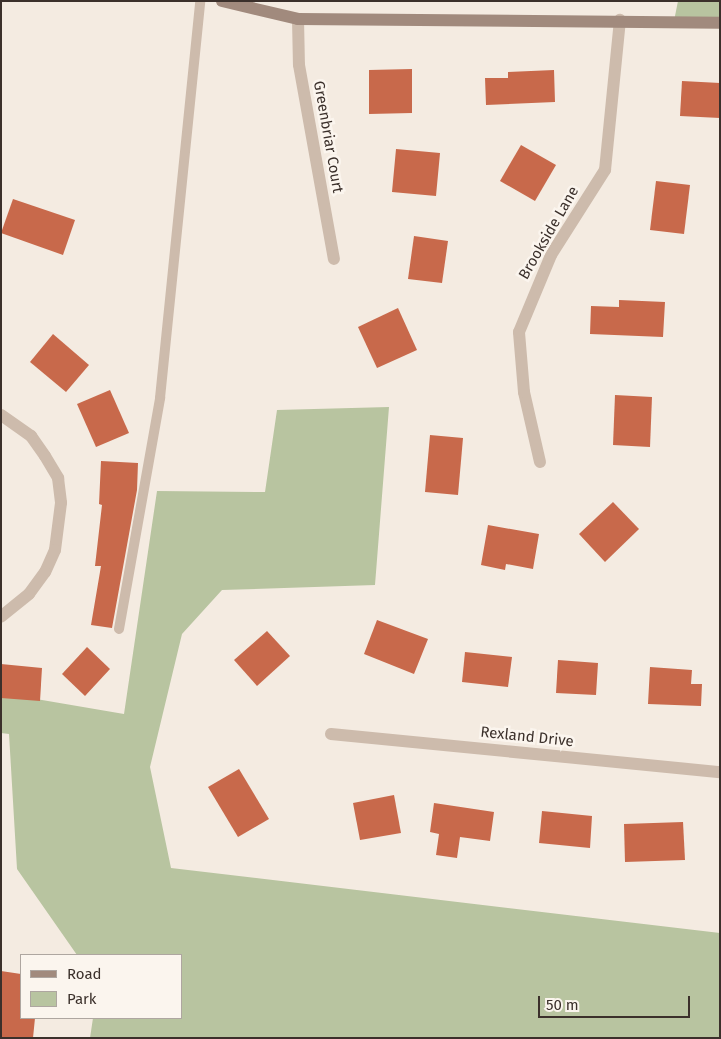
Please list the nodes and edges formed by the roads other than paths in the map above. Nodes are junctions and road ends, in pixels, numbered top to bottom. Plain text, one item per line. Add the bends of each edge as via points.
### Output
1 (200, 1) edge
2 (222, 1) edge
3 (298, 19) junction
4 (620, 20) junction
5 (720, 23) edge
6 (334, 259) dead end
7 (1, 416) edge
8 (540, 462) dead end
9 (1, 617) edge
10 (119, 629) dead end
11 (332, 734) dead end
12 (720, 772) edge

1 - 10 lane via 160,398
2 - 3 street
3 - 4 street
3 - 6 street, Greenbriar Court via 299,65
4 - 5 street
4 - 8 street, Brookside Lane via 605,170 551,255 519,332 524,392
7 - 9 street via 31,436 45,456 58,478 61,503 55,550 45,572 29,594
11 - 12 street, Rexland Drive

